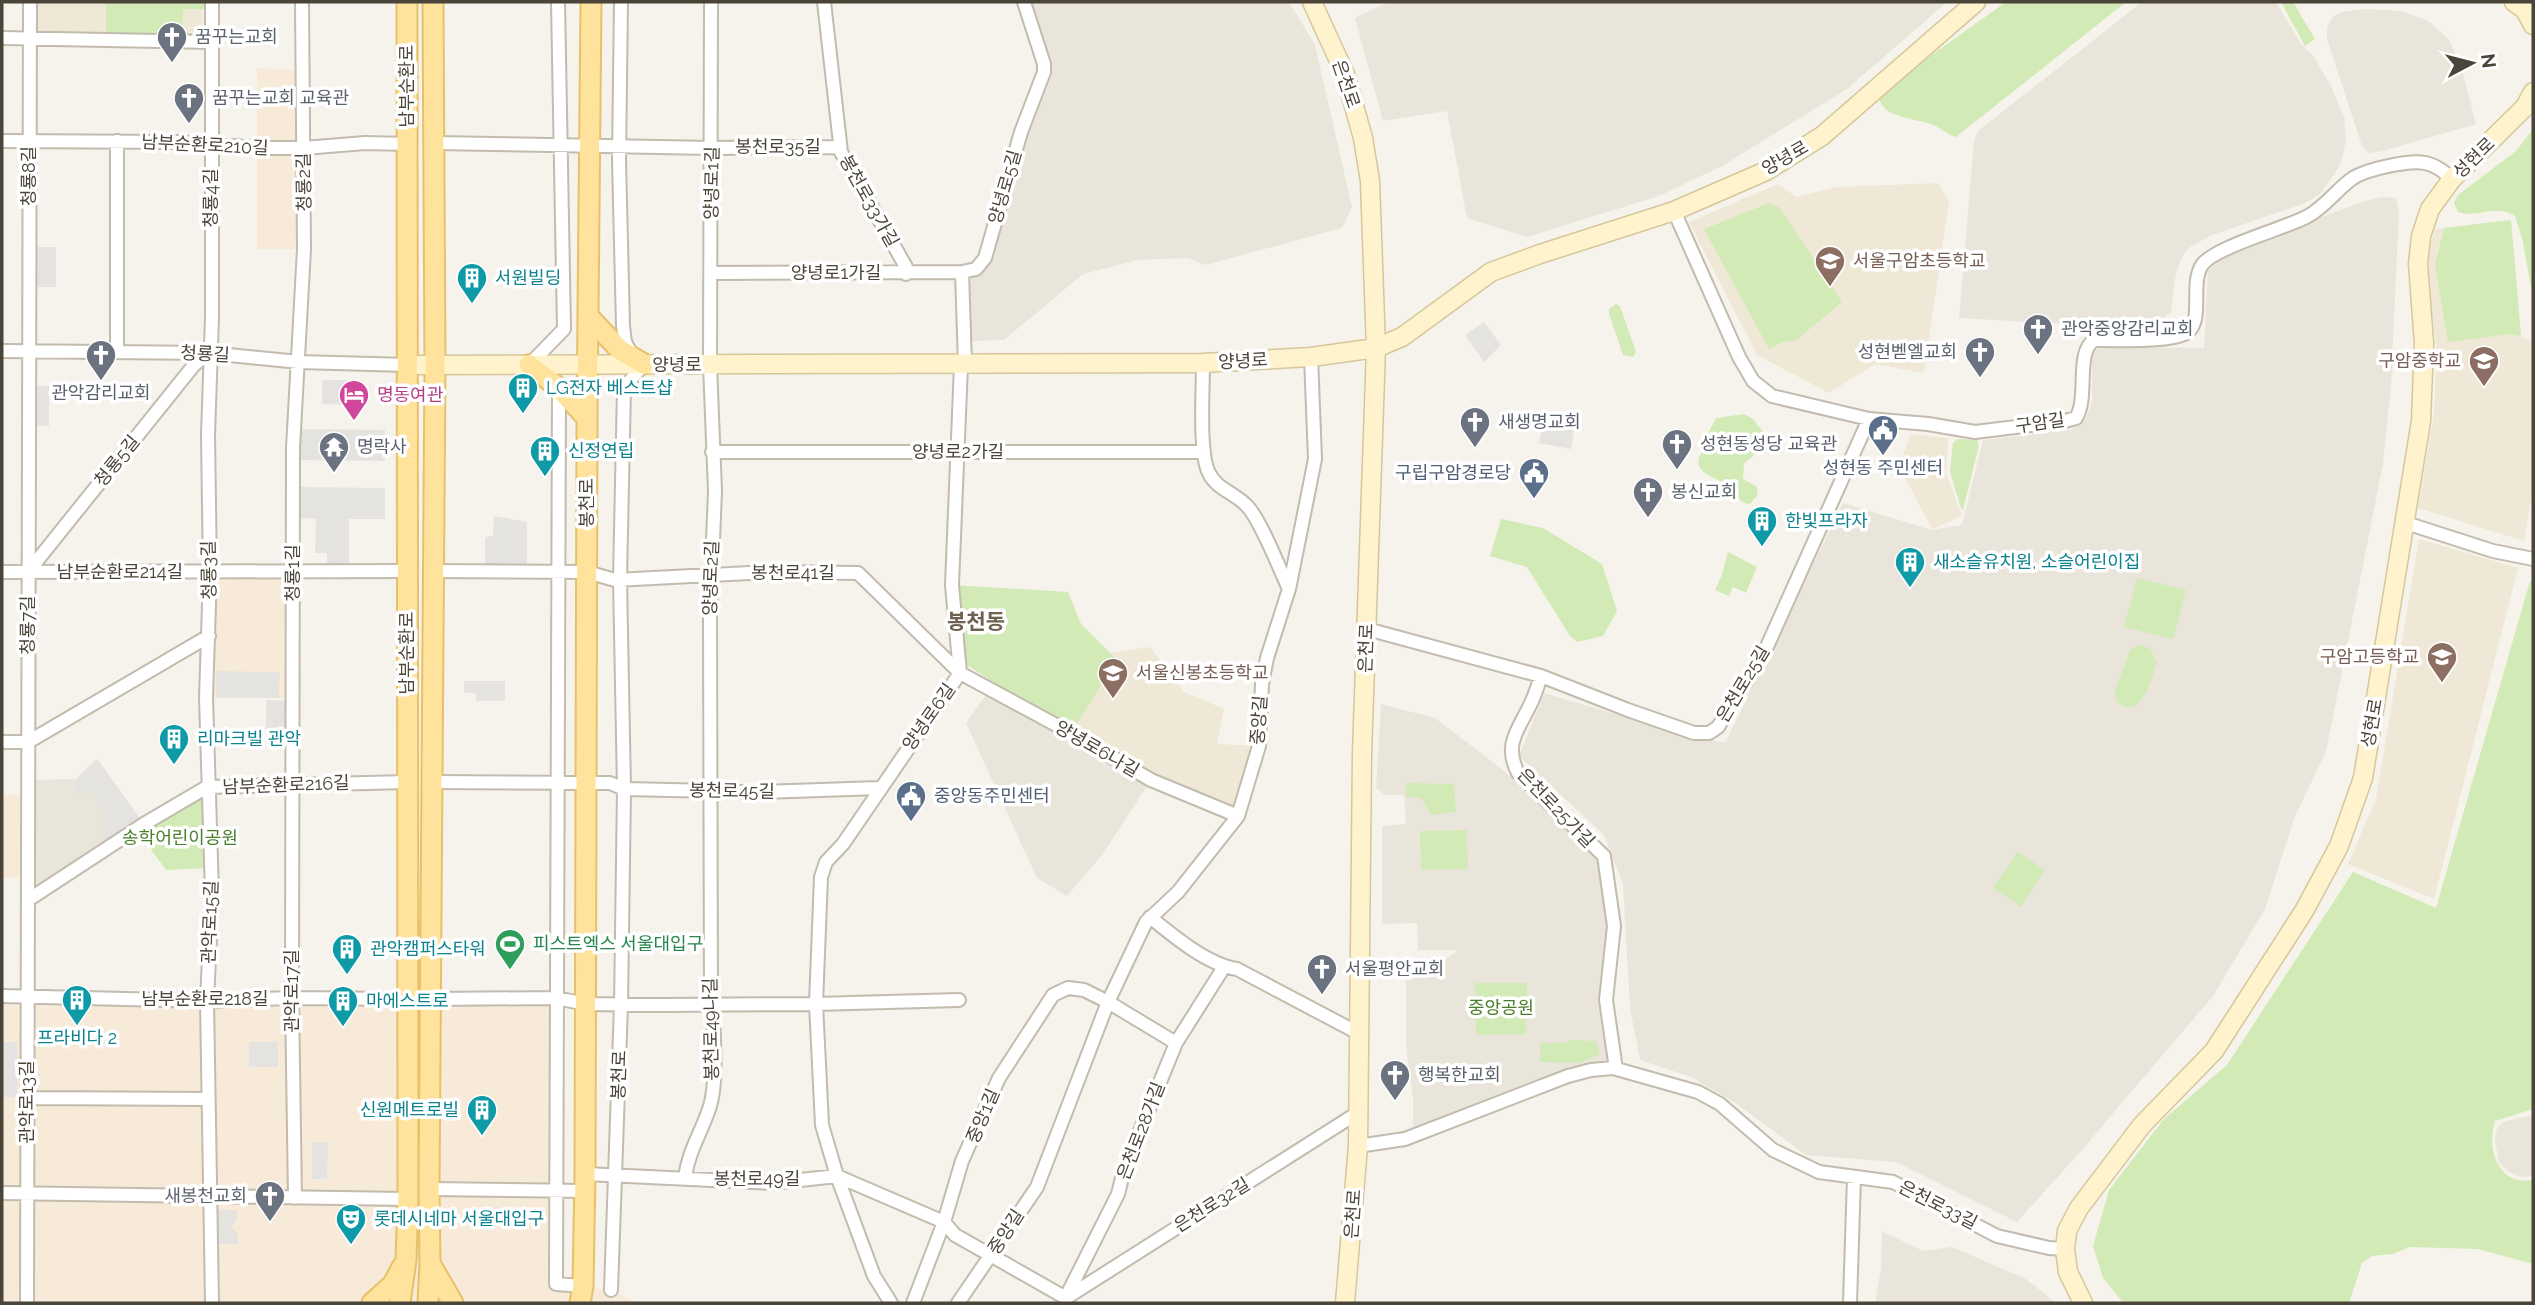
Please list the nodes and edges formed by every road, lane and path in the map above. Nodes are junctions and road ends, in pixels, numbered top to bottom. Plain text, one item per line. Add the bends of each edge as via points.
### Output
1 (30, 2) edge
2 (212, 2) edge
3 (302, 2) edge
4 (407, 2) edge
5 (433, 2) edge
6 (558, 2) edge
7 (591, 2) edge
8 (621, 2) edge
9 (711, 2) edge
10 (824, 2) edge
11 (1024, 2) edge
12 (1312, 2) edge
13 (1966, 2) edge
14 (1976, 2) edge
15 (1986, 2) edge
16 (2514, 2) edge
17 (2533, 25) edge
18 (1948, 27) junction
19 (2, 38) edge
20 (30, 39) junction
21 (212, 42) junction
22 (2533, 92) edge
23 (2, 141) edge
24 (29, 141) junction
25 (117, 141) junction
26 (211, 143) junction
27 (434, 143) junction
28 (407, 144) junction
29 (562, 145) junction
30 (589, 145) junction
31 (619, 146) junction
32 (840, 147) junction
33 (304, 148) junction
34 (712, 148) junction
35 (2452, 179) junction
36 (1674, 211) junction
37 (962, 272) junction
38 (710, 273) junction
39 (906, 274) junction
40 (588, 316) junction
41 (1377, 348) junction
42 (2, 351) edge
43 (28, 351) junction
44 (117, 351) junction
45 (209, 353) junction
46 (1311, 357) junction
47 (639, 361) junction
48 (299, 362) junction
49 (1203, 363) junction
50 (408, 365) junction
51 (435, 365) junction
52 (529, 365) junction
53 (588, 365) junction
54 (710, 365) junction
55 (963, 365) junction
56 (559, 388) junction
57 (587, 418) junction
58 (1869, 419) junction
59 (712, 452) junction
60 (957, 452) junction
61 (1204, 452) junction
62 (406, 512) junction
63 (433, 514) junction
64 (2406, 523) junction
65 (2533, 559) edge
66 (2, 572) edge
67 (28, 572) junction
68 (293, 572) junction
69 (557, 572) junction
70 (587, 572) junction
71 (209, 573) junction
72 (711, 575) junction
73 (620, 579) junction
74 (407, 581) junction
75 (433, 581) junction
76 (1289, 589) junction
77 (1367, 629) junction
78 (209, 636) junction
79 (960, 673) junction
80 (1541, 676) junction
81 (28, 742) junction
82 (2, 743) edge
83 (407, 782) junction
84 (431, 782) junction
85 (556, 782) junction
86 (586, 783) junction
87 (292, 785) junction
88 (207, 787) junction
89 (879, 788) junction
90 (624, 789) junction
91 (711, 791) junction
92 (1238, 816) junction
93 (28, 900) junction
94 (1150, 917) junction
95 (1224, 967) junction
96 (2, 996) edge
97 (28, 996) junction
98 (292, 998) junction
99 (556, 998) junction
100 (407, 999) junction
101 (430, 999) junction
102 (959, 1000) dead end
103 (207, 1001) junction
104 (1108, 1002) junction
105 (710, 1003) junction
106 (586, 1004) junction
107 (816, 1004) junction
108 (621, 1005) junction
109 (1360, 1034) junction
110 (1176, 1043) junction
111 (1616, 1069) junction
112 (27, 1098) junction
113 (208, 1099) junction
114 (1359, 1112) junction
115 (1358, 1146) junction
116 (615, 1175) junction
117 (837, 1176) junction
118 (1854, 1177) junction
119 (685, 1178) junction
120 (585, 1183) junction
121 (429, 1189) junction
122 (556, 1191) junction
123 (2, 1193) edge
124 (27, 1194) junction
125 (209, 1197) junction
126 (295, 1198) junction
127 (408, 1199) junction
128 (944, 1222) junction
129 (2057, 1249) junction
130 (991, 1256) junction
131 (406, 1261) junction
132 (430, 1263) junction
133 (611, 1290) dead end
134 (582, 1294) edge
135 (1066, 1301) edge
136 (27, 1303) edge
137 (212, 1303) edge
138 (372, 1303) edge
139 (400, 1303) edge
140 (428, 1303) edge
141 (453, 1303) edge
142 (891, 1303) edge
143 (913, 1303) edge
144 (958, 1303) edge
145 (1345, 1303) edge
146 (1850, 1303) edge
147 (2083, 1303) edge

1 - 20 street, 청룡8길
2 - 21 street, 청룡4길
3 - 33 street, 청룡2길
4 - 28 main road, 남부순환로
5 - 27 main road, 남부순환로
6 - 29 street
7 - 30 main road, 봉천로
8 - 31 street
9 - 34 street, 양녕로1길
10 - 32 street, 봉천로33가길
11 - 37 street, 양녕로5길 via 1044,72 1021,132 985,258 976,269
12 - 41 main road, 은천로 via 1345,75 1363,138 1370,181
13 - 18 main road
14 - 18 main road, 양녕로
15 - 18 main road
16 - 17 main road
18 - 36 main road, 양녕로 via 1805,148 1766,171
19 - 20 street
20 - 21 street
20 - 24 street, 청룡8길
21 - 26 street, 청룡4길
22 - 35 main road, 성현로 via 2525,107
23 - 24 street, 남부순환로210길
24 - 25 street, 남부순환로210길
24 - 43 street, 청룡8길
25 - 26 street, 남부순환로210길
25 - 44 street
26 - 33 street, 남부순환로210길
26 - 45 street, 청룡4길
27 - 29 street, 남부순환로
27 - 51 main road, 남부순환로
28 - 33 street, 남부순환로210길
28 - 50 main road, 남부순환로
29 - 30 street, 남부순환로
29 - 52 street via 564,329
30 - 31 street, 봉천로35길
30 - 40 main road, 봉천로
31 - 34 street, 봉천로35길
31 - 47 street via 623,326 625,342
32 - 34 street, 봉천로35길
32 - 39 street, 봉천로33가길
33 - 48 street, 청룡2길
34 - 38 street, 양녕로1길
35 - 58 street, 구암길 via 2438,167 2413,161 2355,176 2309,215 2206,261 2198,277 2194,323 2188,333 2088,344 2076,418 1975,432
35 - 64 main road, 성현로 via 2430,209 2421,236 2421,421
36 - 41 main road, 양녕로 via 1491,272 1402,337
36 - 58 street, 구암길 via 1739,357 1757,386 1783,401
37 - 39 street, 양녕로1가길
37 - 55 street
38 - 39 street, 양녕로1가길
38 - 54 street, 양녕로1길
40 - 47 main road via 620,350
40 - 53 main road, 봉천로
41 - 46 main road, 양녕로
41 - 77 main road, 은천로
42 - 43 street, 청룡길
43 - 44 street, 청룡길
43 - 67 street, 청룡7길
44 - 45 street, 청룡길
45 - 48 street, 청룡길
45 - 67 street, 청룡5길 via 194,365
45 - 71 street, 청룡3길
46 - 49 main road, 양녕로
46 - 76 street, 중앙길 via 1315,459
47 - 53 main road, 양녕로
47 - 54 main road, 양녕로
47 - 73 street, 봉천로 via 624,388
48 - 50 street, 청룡길
48 - 68 street, 청룡1길
49 - 55 main road, 양녕로
49 - 61 street
50 - 51 main road, 양녕로
50 - 62 main road, 남부순환로
51 - 52 main road, 양녕로
51 - 63 main road, 남부순환로
52 - 53 main road, 양녕로
52 - 56 main road
53 - 57 main road, 봉천로
54 - 55 main road, 양녕로
54 - 59 street, 양녕로2길
55 - 60 street, 양녕로6길
56 - 57 main road
56 - 69 street, 봉천로
57 - 70 main road, 봉천로
58 - 80 street, 은천로25길 via 1765,651 1718,727 1709,733 1695,733
59 - 60 street, 양녕로2가길
59 - 72 street, 양녕로2길
60 - 61 street, 양녕로2가길
60 - 79 street, 양녕로6길 via 952,585
61 - 76 street via 1213,481 1253,513
62 - 63 main road via 419,527 430,522
62 - 74 main road, 남부순환로
63 - 75 main road, 남부순환로
64 - 65 street
64 - 129 main road, 성현로 via 2362,778 2339,846 2304,911 2214,1051 2142,1125 2079,1208
66 - 67 street, 남부순환로214길
67 - 71 street, 남부순환로214길
67 - 81 street, 청룡7길
68 - 71 street, 남부순환로214길
68 - 74 street, 남부순환로214길
68 - 87 street, 청룡1길
69 - 70 street
69 - 75 street
69 - 85 street, 봉천로
70 - 73 street, 봉천로41길
70 - 86 main road, 봉천로
71 - 78 street, 청룡3길
72 - 73 street, 봉천로41길
72 - 79 street, 봉천로41길 via 858,573
72 - 91 street, 양녕로2길
73 - 90 street, 봉천로
74 - 75 main road
74 - 83 main road, 남부순환로
75 - 84 main road, 남부순환로
76 - 92 street, 중앙길 via 1266,658 1259,746
77 - 80 street, 은천로25길
77 - 109 main road, 은천로
78 - 81 street
78 - 88 street, 청룡3길
79 - 89 street, 양녕로6길
79 - 92 street, 양녕로6나길 via 1151,780
80 - 111 street, 은천로25가길 via 1513,738 1511,760 1518,773 1604,856 1614,926 1606,1000
81 - 82 street
81 - 93 street, 청룡7길
83 - 87 street, 남부순환로216길
83 - 100 main road, 남부순환로
84 - 85 street
84 - 101 main road, 남부순환로
85 - 86 street
85 - 99 street, 봉천로
86 - 90 street, 봉천로45길 via 610,783
86 - 106 main road, 봉천로
87 - 88 street, 남부순환로216길
87 - 98 street, 관악로17길
88 - 93 street, 남부순환로216길
88 - 103 street, 관악로15길 via 212,880
89 - 91 street, 봉천로45길
89 - 107 street, 양녕로6길 via 826,862 821,877
90 - 91 street, 봉천로45길
90 - 108 street, 봉천로
91 - 105 street, 봉천로49나길
92 - 94 street, 중앙길 via 1178,892
93 - 97 street, 관악로13길
94 - 95 street
94 - 104 street, 중앙길
95 - 109 street via 1237,969
95 - 110 street, 은천로28가길
96 - 97 street, 남부순환로218길
97 - 103 street, 남부순환로218길
97 - 112 street, 관악로13길
98 - 100 street, 남부순환로218길
98 - 103 street, 남부순환로218길
98 - 126 street, 관악로17길
99 - 101 street
99 - 106 street
99 - 122 street, 봉천로
100 - 127 main road, 남부순환로
101 - 121 main road, 남부순환로
102 - 107 street
103 - 113 street, 관악로15길
104 - 110 street
104 - 128 street, 중앙1길 via 1072,988 1053,995 999,1079 962,1161
104 - 130 street, 중앙길 via 1046,1168
105 - 107 street
105 - 108 street
105 - 119 street, 봉천로49나길 via 711,1104 691,1148
106 - 108 street
106 - 120 main road, 봉천로
107 - 117 street, 양녕로6길 via 822,1125
108 - 116 street, 봉천로
109 - 114 main road, 은천로
110 - 135 street, 은천로28가길 via 1118,1194
111 - 115 street via 1568,1076 1405,1139
111 - 118 street, 은천로33길 via 1698,1092 1720,1104 1773,1150 1819,1172
112 - 113 street
112 - 124 street, 관악로13길
113 - 125 street, 관악로15길
114 - 115 main road, 은천로
114 - 135 street, 은천로32길
115 - 145 main road, 은천로
116 - 119 street, 봉천로49길
116 - 120 street, 봉천로49길
116 - 133 street, 봉천로
117 - 119 street, 봉천로49길 via 774,1183
117 - 128 street, 봉천로49길
117 - 142 street, 양녕로6길 via 874,1276
118 - 129 street, 은천로33길 via 1893,1182 1997,1236
118 - 146 street
120 - 122 street
120 - 134 main road, 봉천로
121 - 122 street
121 - 132 main road, 남부순환로
122 - 134 street, 봉천로 via 556,1284
123 - 124 street
124 - 125 street
124 - 136 street, 관악로13길
125 - 126 street
125 - 137 street, 관악로15길
126 - 127 street
127 - 131 main road, 남부순환로
128 - 130 street, 봉천로49길 via 955,1235
128 - 143 street, 중앙1길
129 - 147 main road
130 - 135 street
130 - 144 street, 중앙길
131 - 138 main road via 393,1284
131 - 139 main road, 남부순환로
132 - 140 main road, 남부순환로
132 - 141 main road

